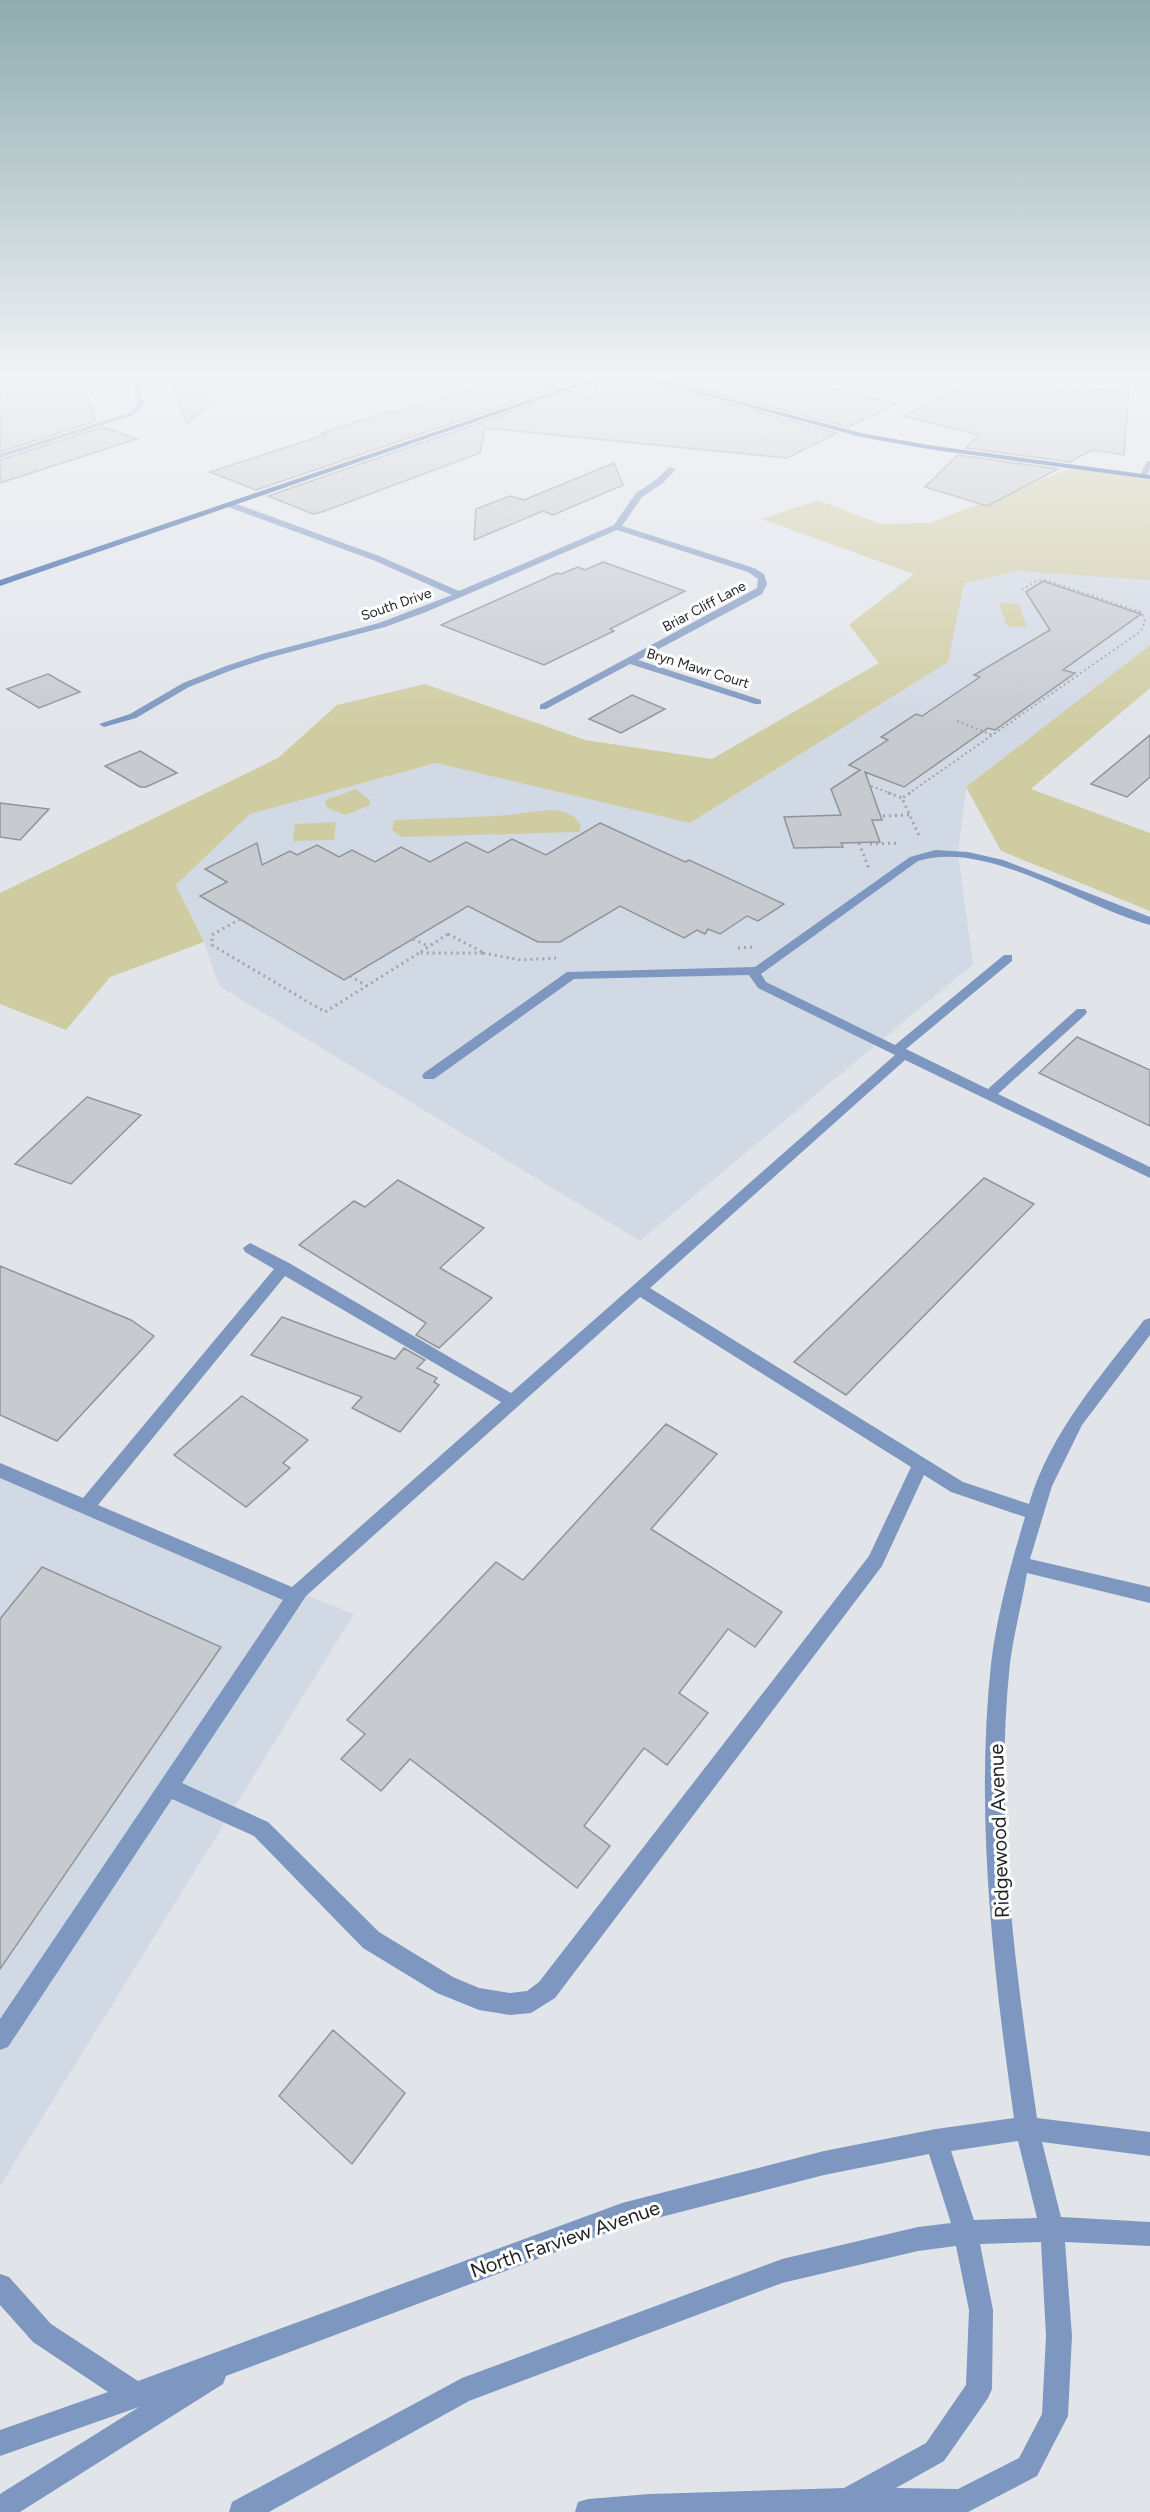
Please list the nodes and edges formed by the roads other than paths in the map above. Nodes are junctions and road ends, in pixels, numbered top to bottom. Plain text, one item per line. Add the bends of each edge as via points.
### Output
1 (262, 494) edge
2 (640, 494) edge
3 (231, 505) junction
4 (617, 527) junction
5 (0, 583) edge
6 (460, 595) junction
7 (630, 661) junction
8 (758, 702) dead end
9 (543, 707) dead end
10 (104, 724) dead end
11 (1150, 921) edge
12 (1008, 958) dead end
13 (758, 971) junction
14 (1081, 1012) dead end
15 (900, 1052) junction
16 (429, 1076) dead end
17 (989, 1095) junction
18 (1150, 1173) edge
19 (250, 1248) dead end
20 (284, 1267) junction
21 (639, 1289) junction
22 (1150, 1324) edge
23 (512, 1401) junction
24 (921, 1464) junction
25 (0, 1470) edge
26 (86, 1507) junction
27 (1035, 1513) junction
28 (1020, 1564) junction
29 (1150, 1595) edge
30 (295, 1597) junction
31 (168, 1787) junction
32 (0, 2039) edge
33 (1027, 2128) junction
34 (936, 2141) junction
35 (1150, 2144) edge
36 (1052, 2229) junction
37 (966, 2233) junction
38 (1150, 2234) edge
39 (0, 2286) edge
40 (236, 2360) junction
41 (136, 2395) junction
42 (0, 2443) edge
43 (847, 2501) junction
44 (0, 2509) edge
45 (242, 2512) edge
46 (588, 2512) edge

1 - 3 main road
2 - 4 street
3 - 5 main road
3 - 6 street via 376,558
4 - 6 street, South Drive
4 - 7 street, Briar Cliff Lane via 751,570 764,579 759,591
6 - 10 street, South Drive via 382,625 229,668 186,685 133,716
7 - 8 street, Bryn Mawr Court
7 - 9 street, Briar Cliff Lane
11 - 13 street via 999,862 938,853 914,859
12 - 15 street
13 - 15 street via 754,973 762,986
13 - 16 street via 571,975
14 - 17 street
15 - 17 street
15 - 21 street
17 - 18 street
19 - 20 street
20 - 23 street
20 - 26 street
21 - 23 street
21 - 24 street
22 - 27 street, Ridgewood Avenue via 1076,1421 1043,1486
23 - 30 street
24 - 27 street via 957,1486
24 - 31 street via 876,1561 546,1990 531,2002 510,2004 479,1999 445,1985 371,1940 261,1829
25 - 26 street
26 - 30 street
27 - 28 street, Ridgewood Avenue
28 - 29 street
28 - 33 street, Ridgewood Avenue via 1001,1662 994,1772 1005,1962
30 - 31 street
31 - 32 street
33 - 34 street, North Farview Avenue
33 - 35 street, North Farview Avenue
33 - 36 street, Ridgewood Avenue
34 - 37 street
34 - 40 street, North Farview Avenue via 824,2163 622,2215
36 - 37 street
36 - 38 street
36 - 43 street, Ridgewood Avenue via 1059,2336 1055,2416 1028,2468 960,2502
37 - 43 street via 981,2310 979,2389 935,2452
37 - 45 street via 918,2239 782,2271 462,2391
39 - 41 street via 42,2333
40 - 41 street, North Farview Avenue
40 - 44 street
41 - 42 street, North Farview Avenue
43 - 46 street, Ridgewood Avenue

